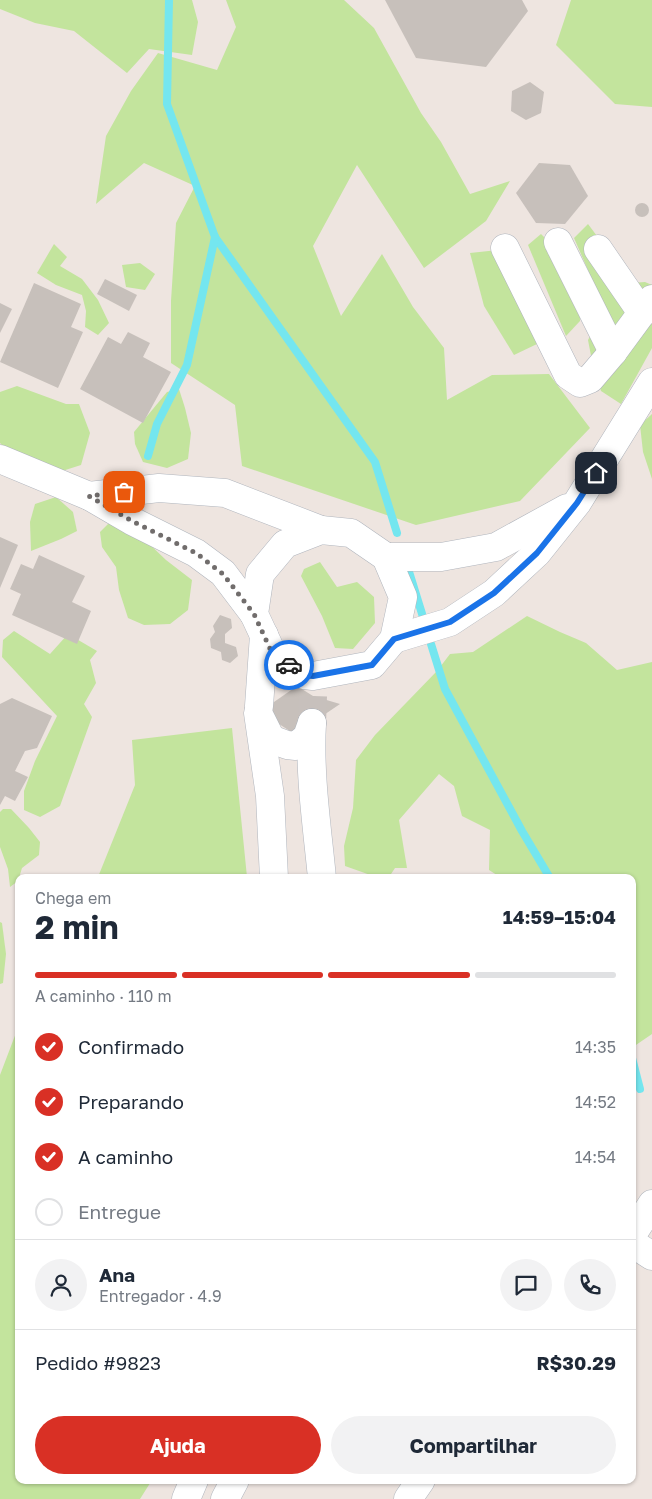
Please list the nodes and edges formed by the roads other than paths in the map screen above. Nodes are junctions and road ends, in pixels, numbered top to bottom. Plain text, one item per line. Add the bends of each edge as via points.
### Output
1 (558, 242) dead end
2 (505, 248) dead end
3 (598, 249) dead end
4 (647, 306) edge
5 (613, 352) junction
6 (652, 382) edge
7 (0, 459) edge
8 (89, 496) junction
9 (577, 503) junction
10 (322, 530) junction
11 (386, 557) junction
12 (259, 624) junction
13 (394, 639) junction
14 (313, 698) junction
15 (258, 710) junction
16 (274, 874) edge
17 (322, 874) edge
18 (652, 1204) edge
19 (636, 1229) edge
20 (636, 1246) edge
21 (652, 1256) edge
22 (192, 1484) edge
23 (232, 1484) edge
24 (418, 1484) edge
25 (186, 1499) edge
26 (225, 1499) edge
27 (408, 1499) edge

1 - 5 street
2 - 5 street via 568,375 580,382 590,379
3 - 4 street
4 - 5 street
6 - 9 street
7 - 8 street
8 - 10 street via 159,488 225,493
8 - 12 street via 196,553 223,574
9 - 11 street via 496,547 441,557
9 - 13 street via 537,553 494,593 450,622
10 - 11 street via 350,533
10 - 12 street via 285,544 260,574
11 - 13 street via 403,597
12 - 14 street via 273,655 304,675
12 - 15 street
13 - 14 street via 372,665
14 - 15 street via 307,737 296,746 271,739
14 - 17 street via 312,774
15 - 16 street via 270,796
18 - 19 street
20 - 21 street
22 - 25 street
23 - 26 street
24 - 27 street

